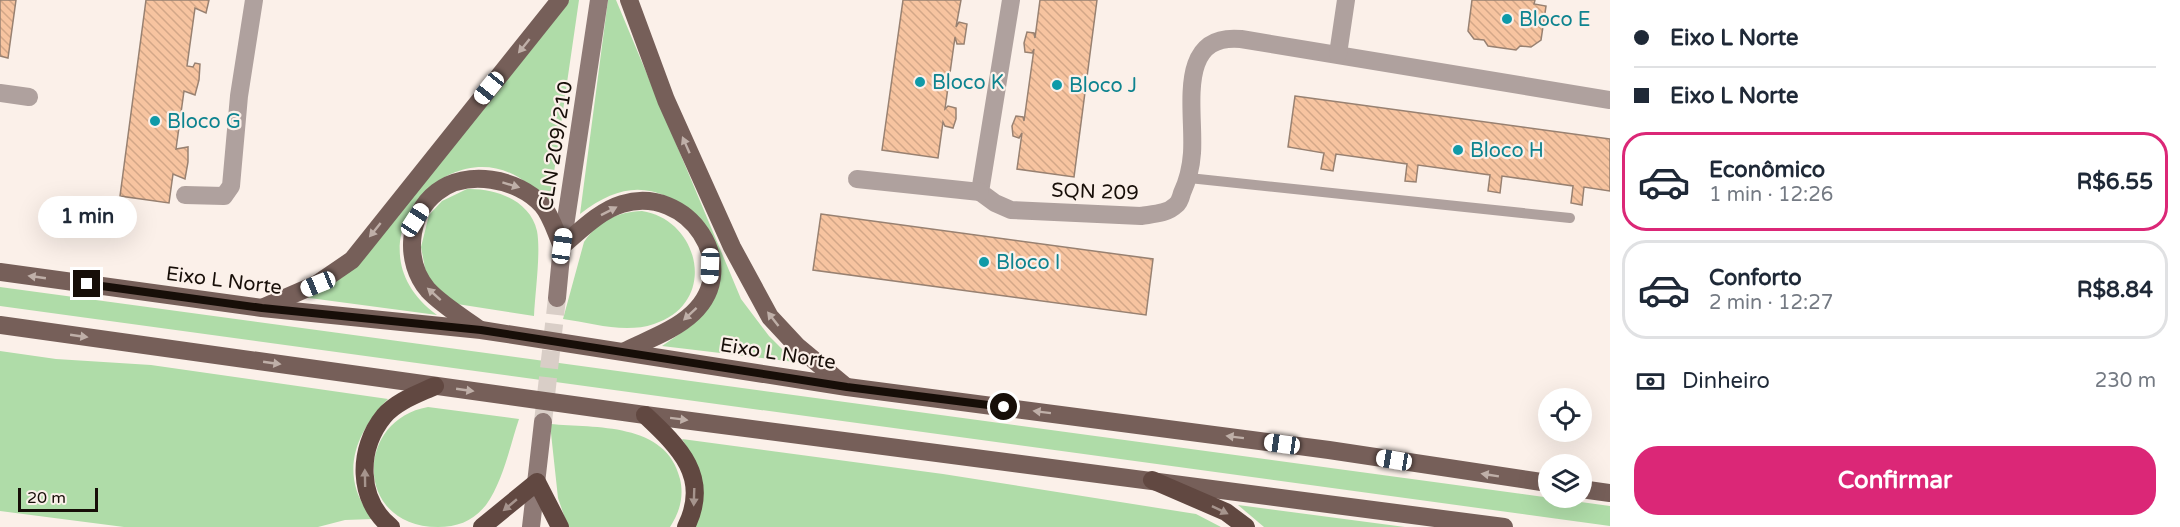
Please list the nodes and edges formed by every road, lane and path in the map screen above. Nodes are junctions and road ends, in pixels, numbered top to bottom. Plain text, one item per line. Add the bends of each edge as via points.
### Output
1 (254, 0) edge
2 (560, 0) edge
3 (599, 0) edge
4 (629, 0) edge
5 (1011, 0) edge
6 (1346, 0) edge
7 (1338, 54) junction
8 (0, 93) edge
9 (29, 97) dead end
10 (1610, 100) edge
11 (1189, 178) junction
12 (857, 179) dead end
13 (980, 192) junction
14 (185, 195) dead end
15 (1570, 218) dead end
16 (562, 246) junction
17 (0, 272) edge
18 (557, 298) tunnel mouth
19 (262, 308) junction
20 (0, 325) edge
21 (481, 330) junction
22 (625, 351) junction
23 (435, 386) junction
24 (847, 387) junction
25 (645, 415) junction
26 (543, 422) tunnel mouth
27 (1152, 480) junction
28 (1538, 481) edge
29 (537, 482) junction
30 (1592, 491) edge
31 (1610, 493) edge
32 (391, 527) edge
33 (482, 527) edge
34 (531, 527) edge
35 (560, 527) edge
36 (686, 527) edge
37 (1246, 527) edge
38 (1504, 527) edge

1 - 14 street via 239,96 231,186 224,196
2 -> 19 main road via 352,260 318,284
3 - 16 street, CLN 209/210
24 -> 4 main road via 797,346 770,317 732,247 666,100
5 - 13 street
6 - 7 street
7 - 10 street, SQN 209
7 - 11 street, SQN 209 via 1226,38 1216,39 1206,47 1197,61 1193,79
8 - 9 street
11 - 13 street, SQN 209 via 1177,205 1141,216 1011,210
11 - 15 lane
12 - 13 street
16 - 18 street, CLN 209/210
21 -> 16 main road via 428,289 414,263 411,242 415,220 432,196 456,182 478,178 521,188 542,206
16 -> 22 main road via 613,208 648,201 680,212 704,236 711,252 710,280 694,313
19 -> 17 main road, Eixo L Norte
19 - 21 main road, Eixo L Norte
20 -> 23 main road
21 - 22 main road, Eixo L Norte
22 - 24 main road, Eixo L Norte
23 -> 25 main road
32 -> 23 highway via 378,517 365,492 369,440 385,415 405,399
28 -> 24 main road, Eixo L Norte
25 -> 27 main road
25 -> 36 highway via 675,443 694,476 695,503
26 - 29 street
27 -> 37 highway via 1227,512
27 - 38 main road
29 -> 33 highway
29 - 34 street
29 - 35 highway
30 - 31 main road

